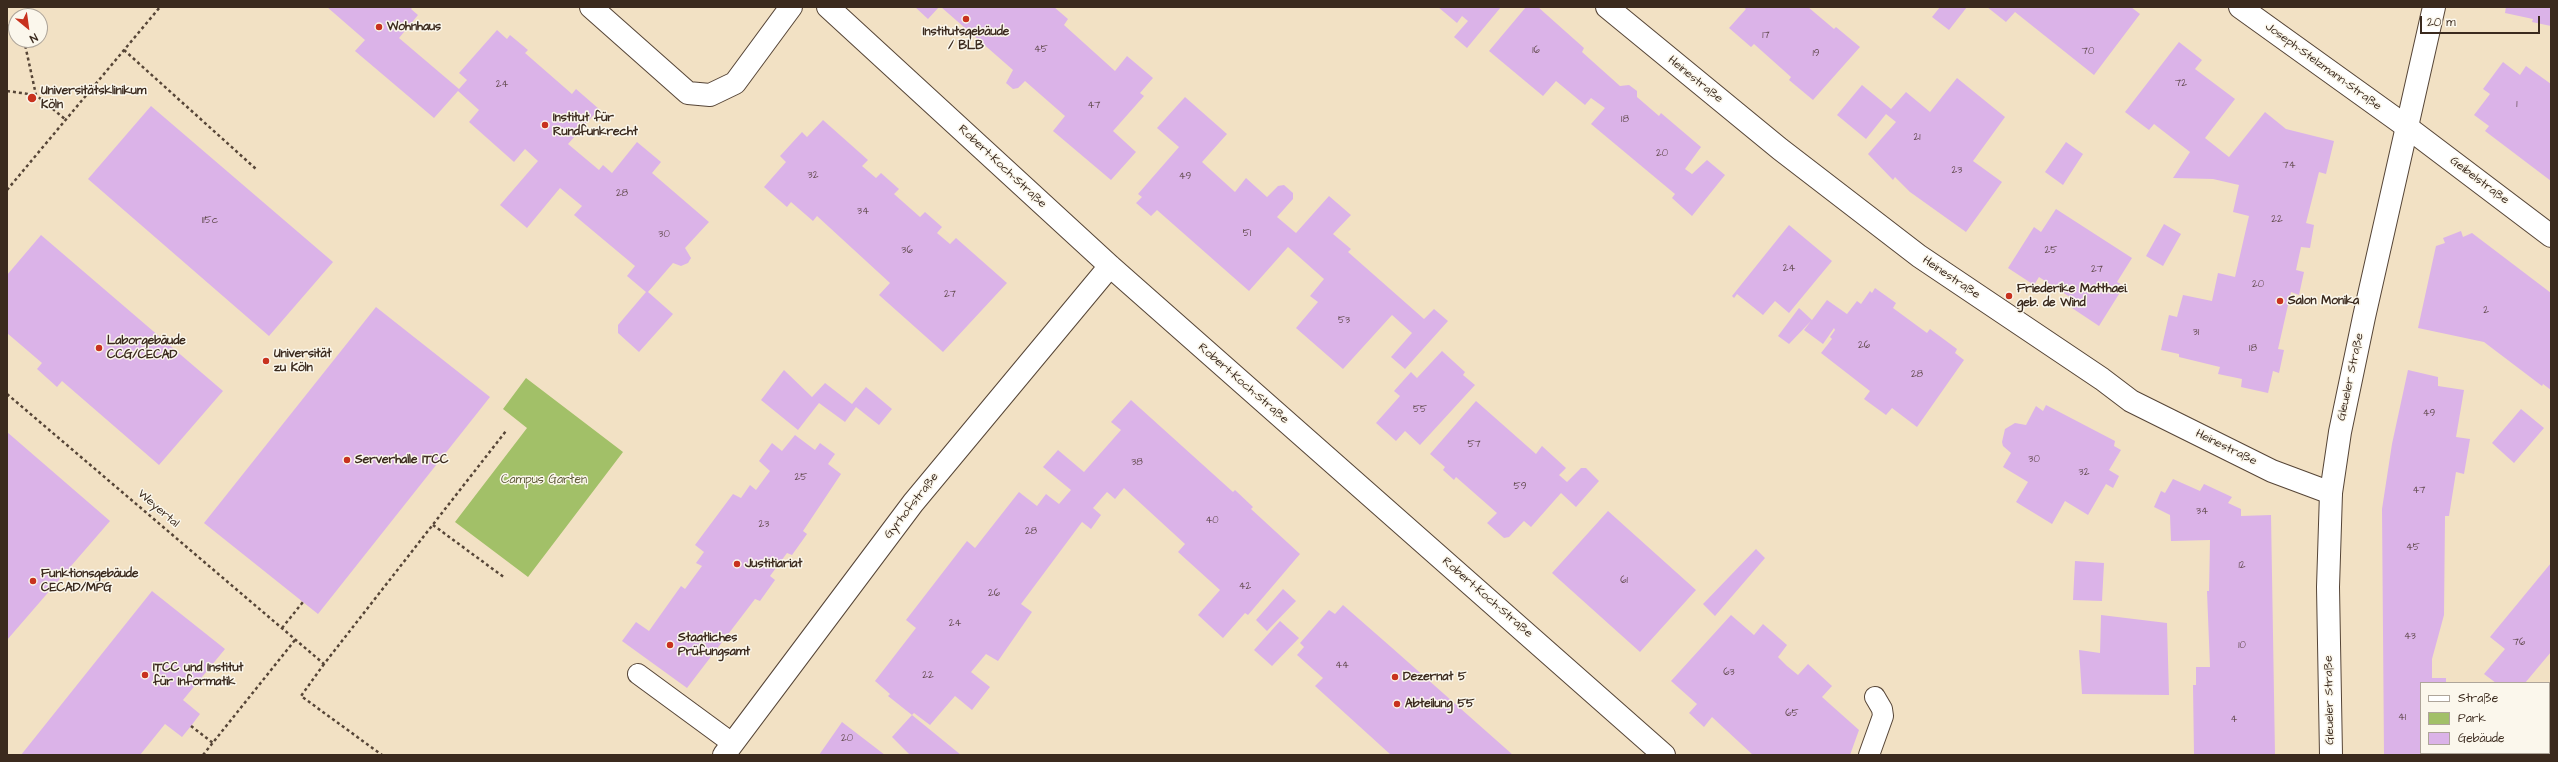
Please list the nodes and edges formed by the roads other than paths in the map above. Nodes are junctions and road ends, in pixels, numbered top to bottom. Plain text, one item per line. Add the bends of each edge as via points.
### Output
1 (591, 7) edge
2 (791, 7) edge
3 (828, 7) edge
4 (1607, 7) edge
5 (2240, 7) edge
6 (2434, 7) edge
7 (2407, 127) junction
8 (2551, 236) edge
9 (1110, 266) junction
10 (2331, 492) junction
11 (638, 674) dead end
12 (1875, 698) dead end
13 (728, 749) edge
14 (1664, 755) edge
15 (1869, 755) edge
16 (2332, 755) edge

1 - 2 street via 688,93 710,96 734,83
3 - 9 street, Robert-Koch-Straße
4 - 10 street, Heinestraße via 1780,149 1919,256 2131,401 2272,471
5 - 7 street, Joseph-Stelzmann-Straße
6 - 7 street, Gleueler Straße
7 - 8 street, Geibelstraße
7 - 10 street, Gleueler Straße via 2343,417
9 - 13 street, Gyrhofstraße via 913,503
9 - 14 street, Robert-Koch-Straße
10 - 16 street, Gleueler Straße via 2328,587
11 - 13 lane
12 - 15 lane via 1882,708 1883,716

